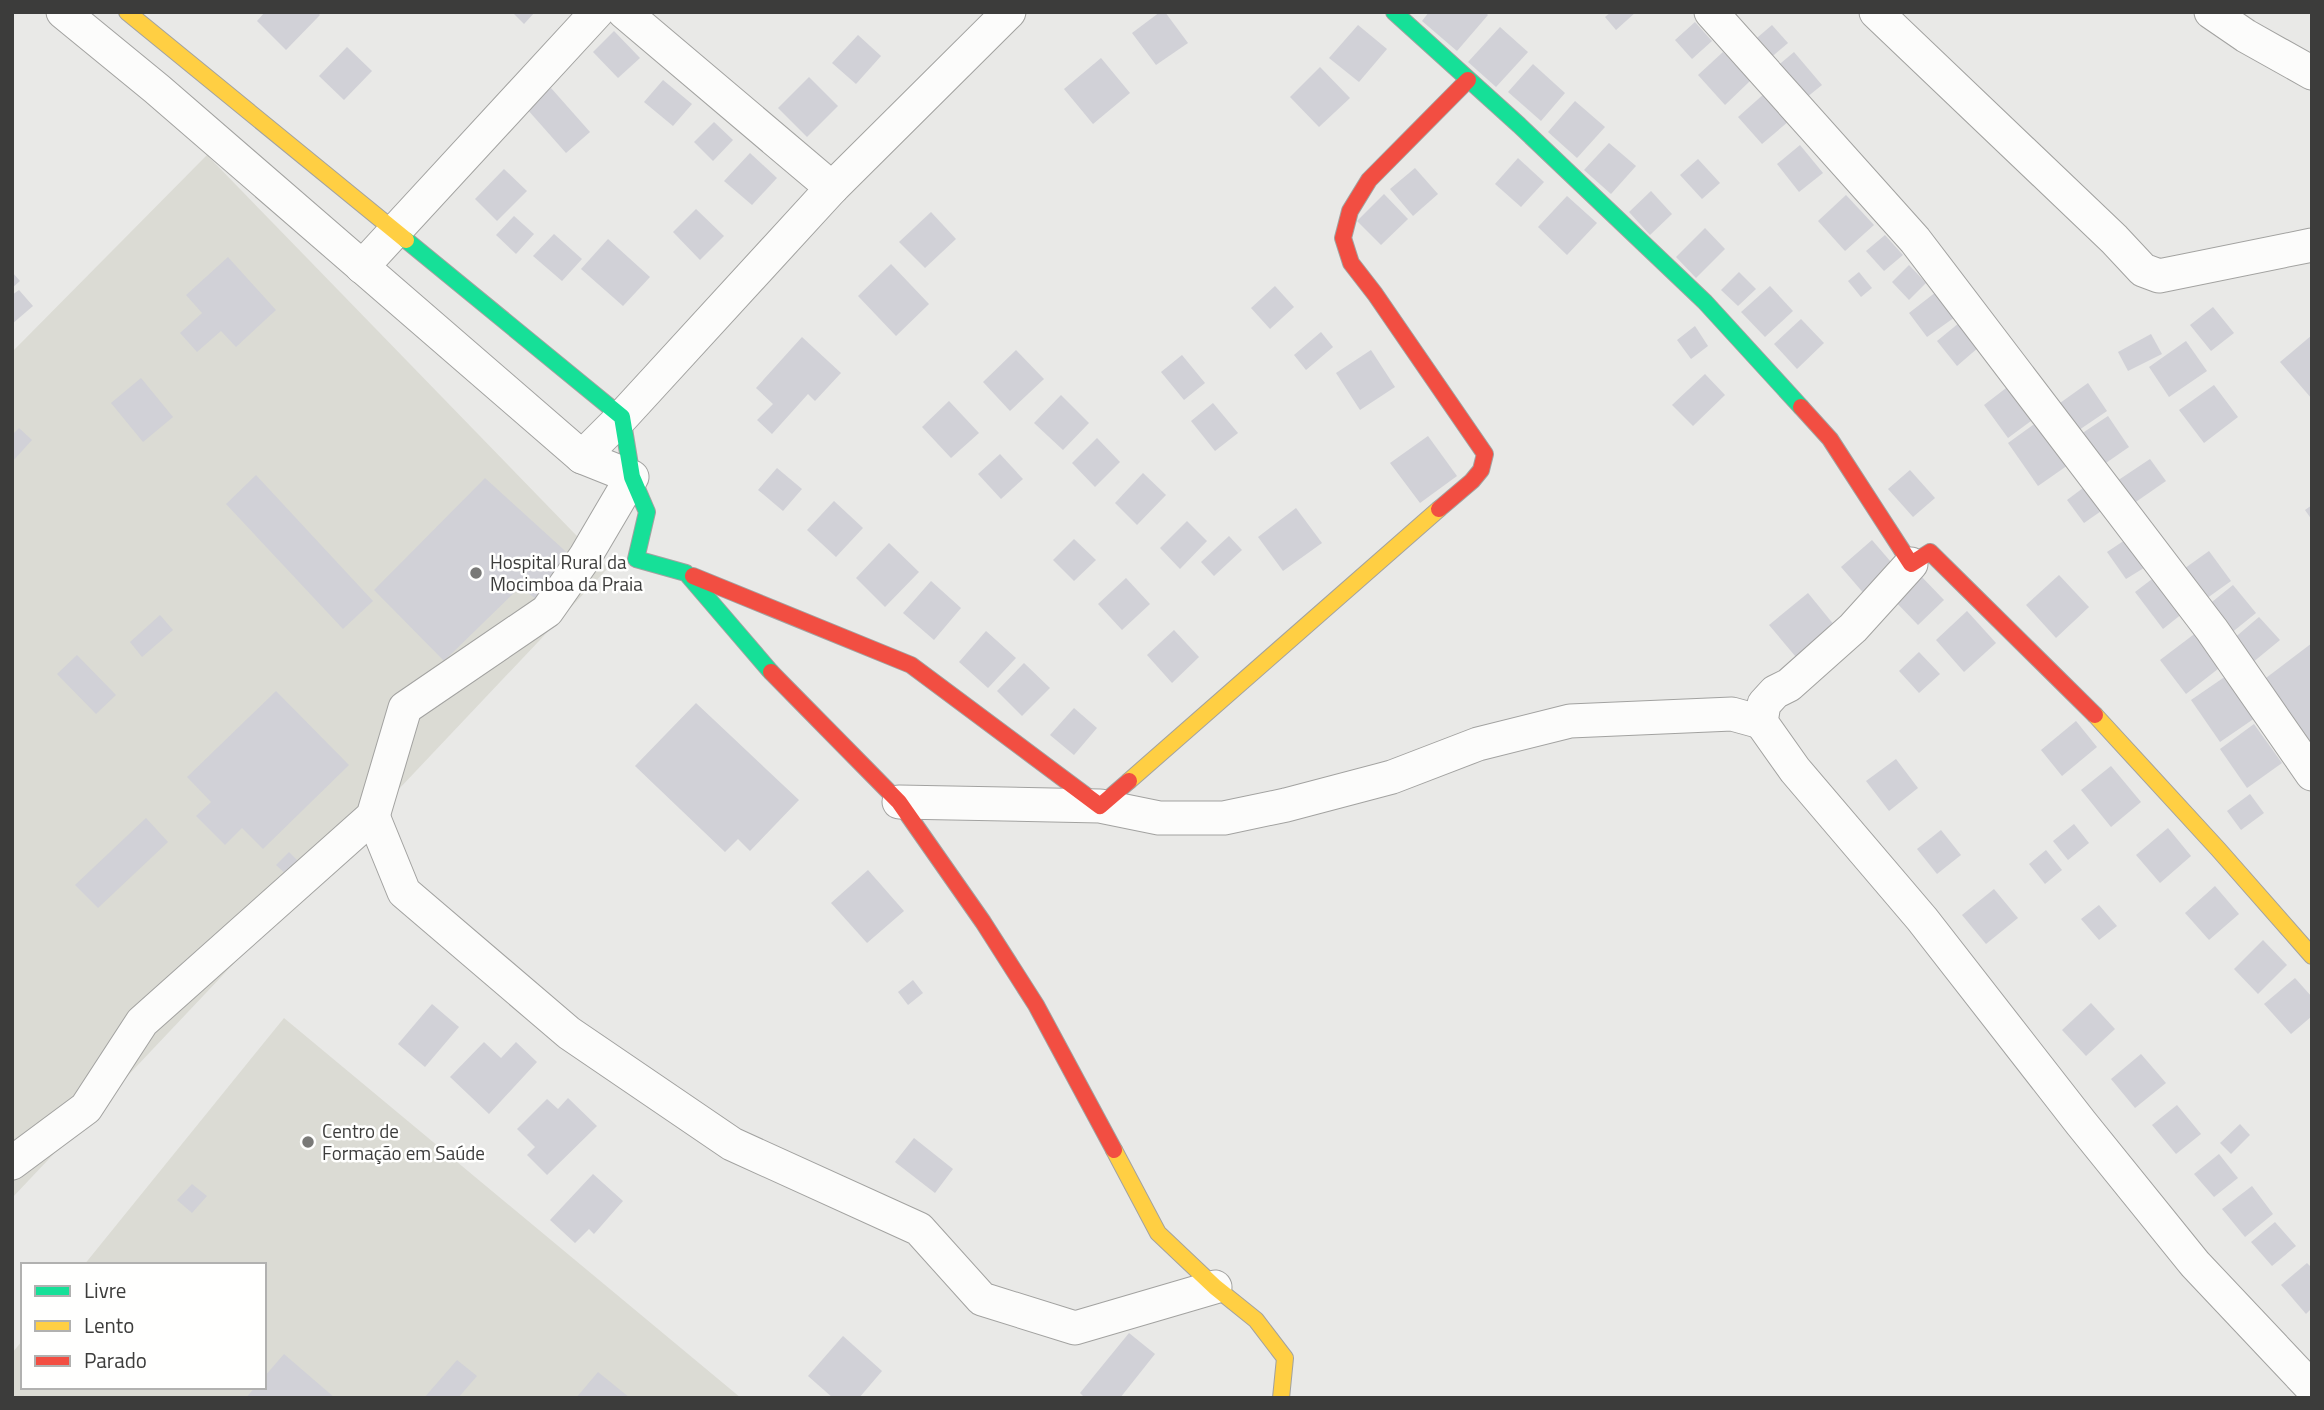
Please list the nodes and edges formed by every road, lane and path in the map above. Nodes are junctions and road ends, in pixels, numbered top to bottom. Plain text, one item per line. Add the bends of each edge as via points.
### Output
1 (63, 12) edge
2 (127, 12) edge
3 (597, 12) edge
4 (624, 12) edge
5 (1009, 12) edge
6 (1394, 12) edge
7 (1711, 12) edge
8 (1876, 12) edge
9 (2211, 12) edge
10 (2312, 73) edge
11 (1468, 79) junction
12 (832, 188) junction
13 (395, 231) junction
14 (2312, 245) edge
15 (362, 267) junction
16 (622, 417) junction
17 (582, 457) junction
18 (632, 477) junction
19 (1911, 564) junction
20 (685, 573) junction
21 (1761, 722) junction
22 (2312, 774) edge
23 (899, 802) junction
24 (1100, 806) junction
25 (373, 816) junction
26 (2308, 943) edge
27 (12, 1163) edge
28 (1215, 1287) junction
29 (2312, 1388) edge
30 (1281, 1398) edge

1 - 15 street
2 - 13 street
3 - 13 street
4 - 12 street
5 - 12 street
6 - 11 street
7 - 22 street via 1915,240 2212,630
8 - 14 street via 2143,270 2159,276
9 - 10 street
11 - 19 street via 1704,302 1830,439
11 - 24 street via 1369,180 1350,211 1343,239 1351,263 1485,454 1481,470
12 - 16 street
13 - 15 street
13 - 16 street
15 - 17 street
16 - 17 street
16 - 18 street
17 - 18 street
18 - 20 street via 647,512 636,559
18 - 25 street via 547,611 405,708
19 - 21 street via 1853,628 1763,704
19 - 26 street via 1930,552 2073,691
20 - 23 street via 775,677
20 - 24 street via 911,665
21 - 24 street via 1732,714 1570,721 1478,744 1392,777 1224,818 1158,818
21 - 29 street via 2195,1264
23 - 24 street
23 - 28 street via 1036,1004 1158,1233
25 - 27 street via 142,1021 86,1108
25 - 28 street via 404,892 569,1033 732,1144 919,1229 982,1299 1075,1328
28 - 30 street via 1256,1320 1285,1358

